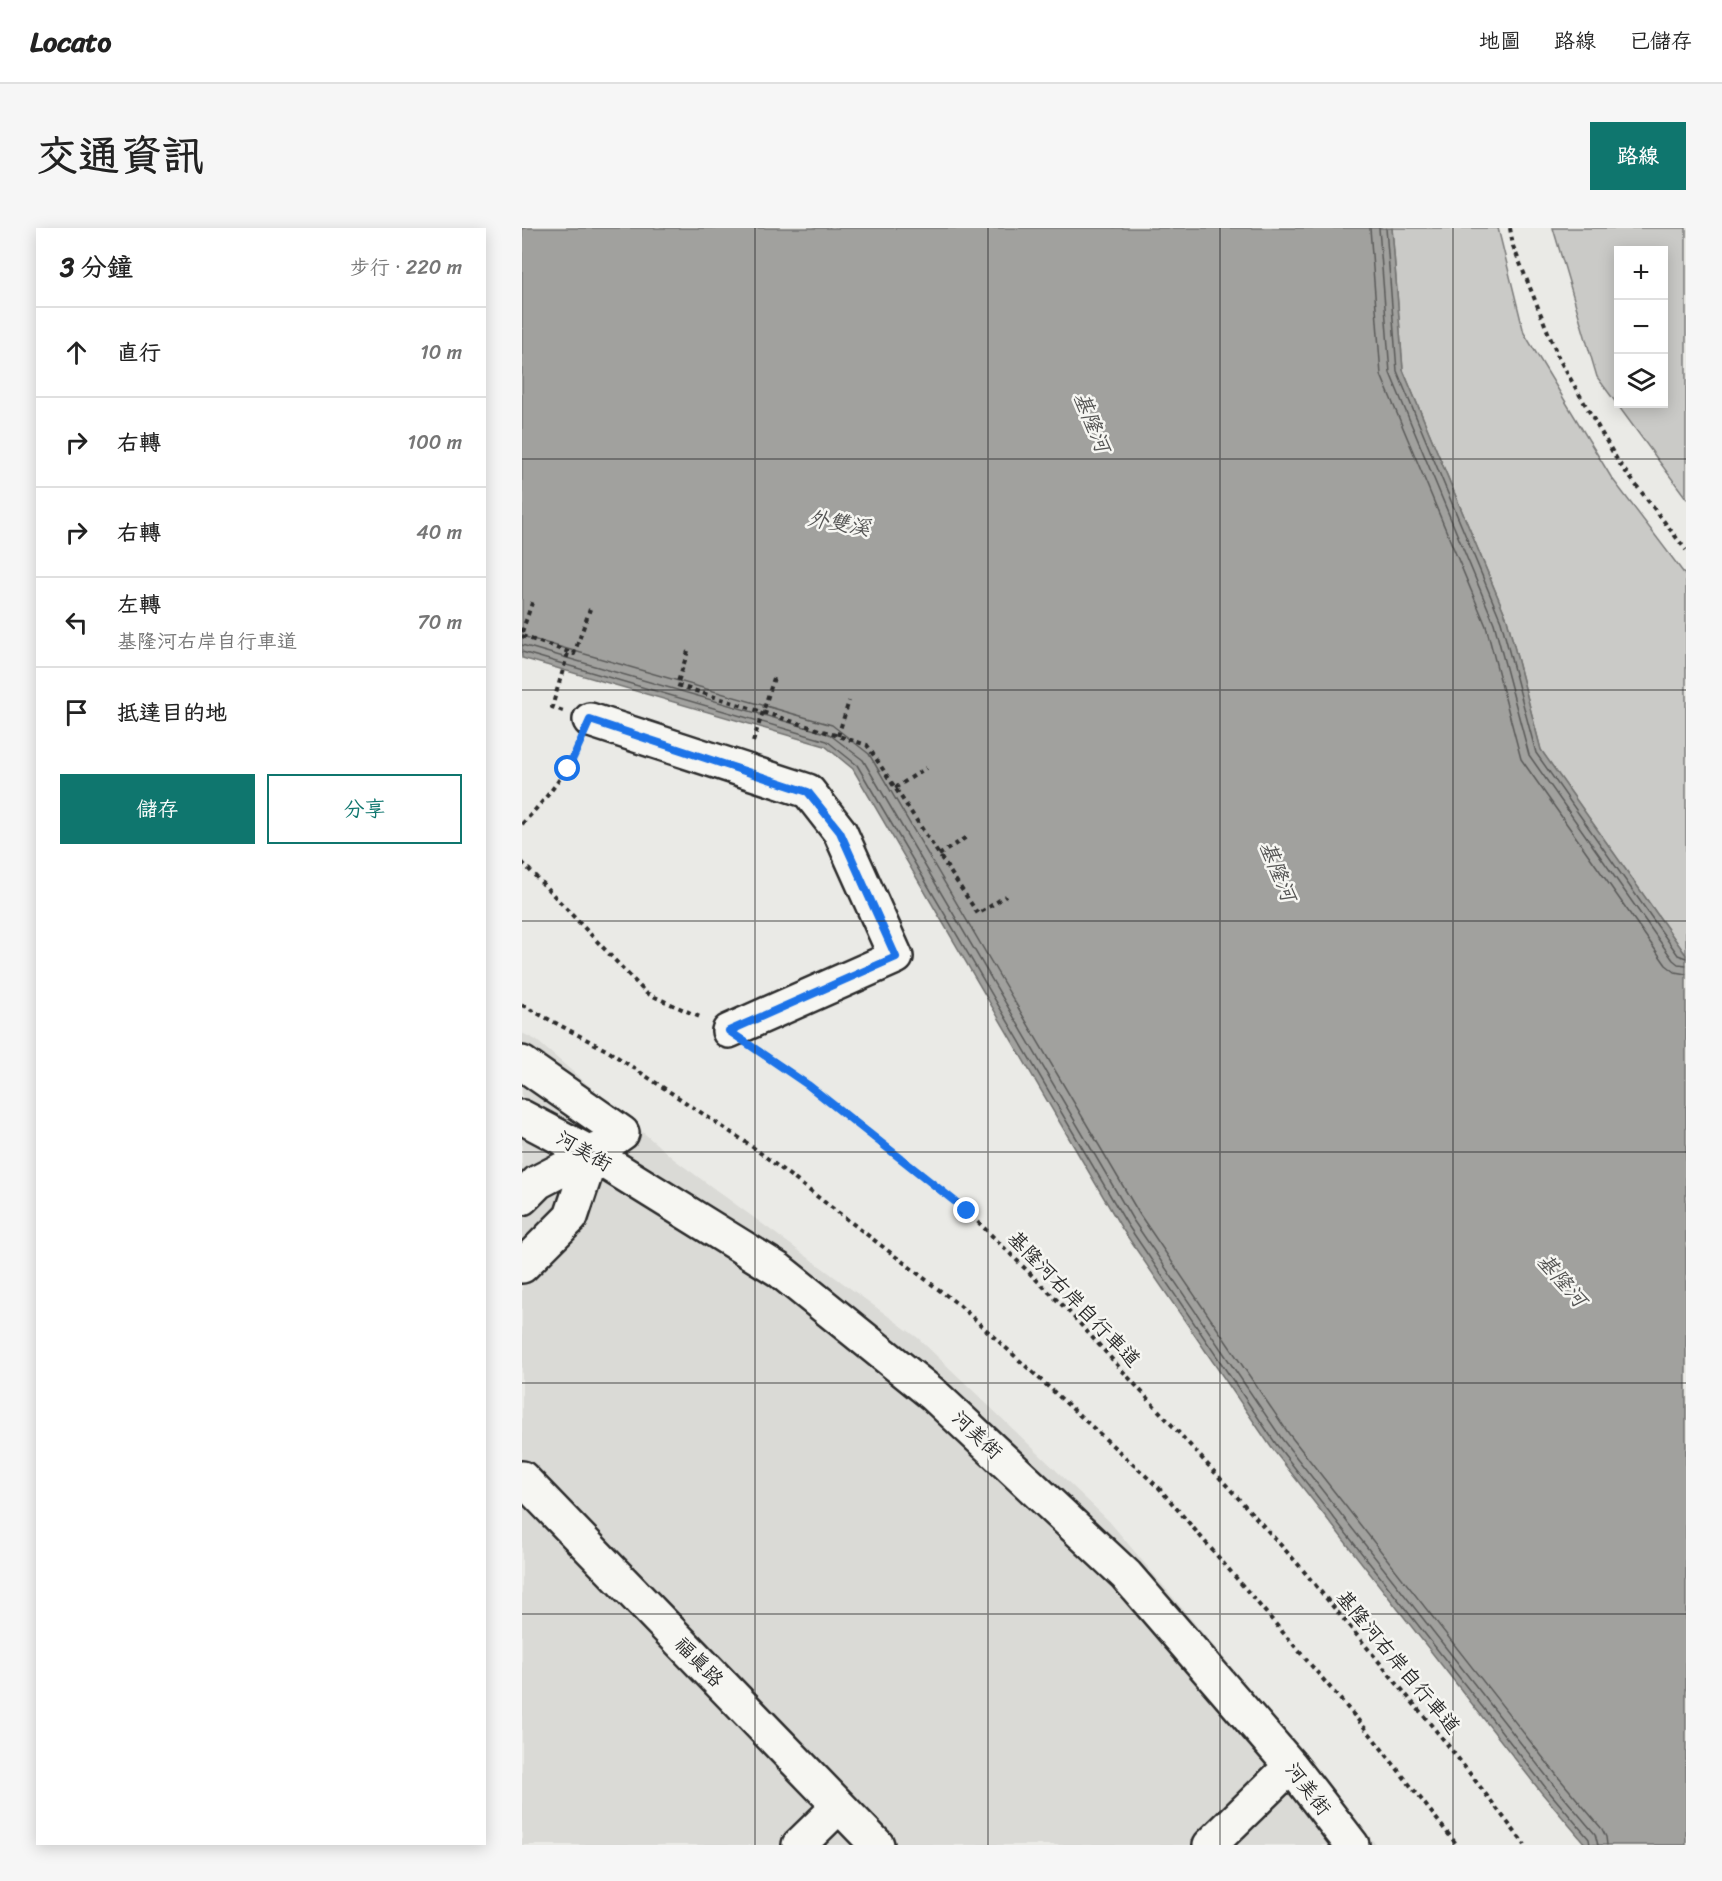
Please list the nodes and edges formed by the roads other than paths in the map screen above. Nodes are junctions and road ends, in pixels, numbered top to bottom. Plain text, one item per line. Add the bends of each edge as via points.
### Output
1 (590, 720) road end
2 (729, 1031) road end
3 (522, 1063) edge
4 (522, 1117) edge
5 (592, 1154) junction
6 (522, 1198) edge
7 (522, 1266) edge
8 (522, 1478) edge
9 (1291, 1766) junction
10 (838, 1806) junction
11 (799, 1845) edge
12 (877, 1845) edge
13 (1209, 1845) edge
14 (1352, 1845) edge

1 - 2 street via 808,792 840,832 892,946 896,957
3 - 5 street via 622,1133
4 - 5 street, 河美街
5 - 6 street via 538,1182
5 - 7 street via 571,1217
5 - 9 street, 河美街 via 779,1270 934,1395 1126,1575
8 - 10 street, 福真路
9 - 13 street
9 - 14 street, 河美街
10 - 11 street
10 - 12 street, 福真路

